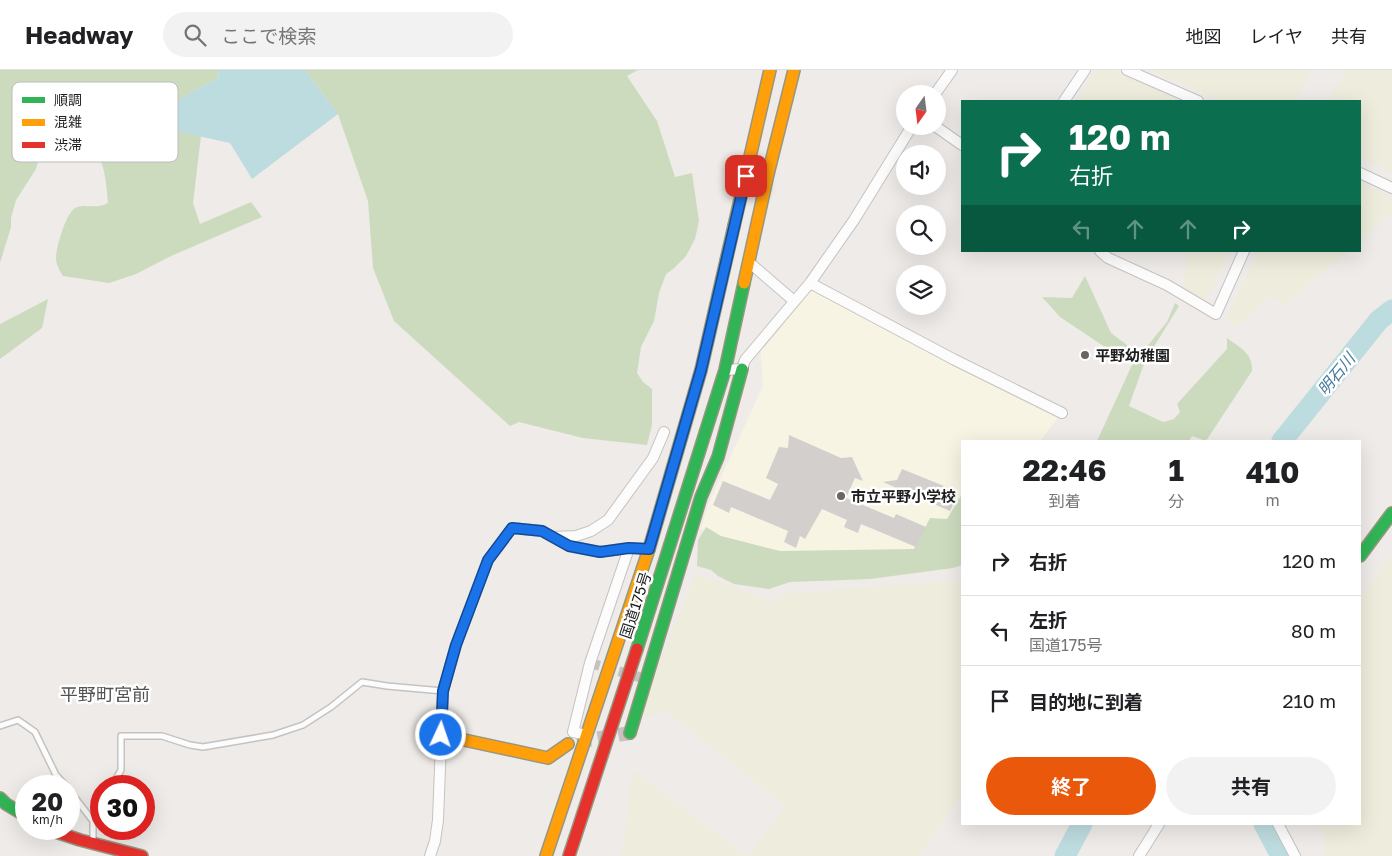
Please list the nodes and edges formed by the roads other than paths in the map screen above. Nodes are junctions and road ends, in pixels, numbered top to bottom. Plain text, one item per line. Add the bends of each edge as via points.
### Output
1 (770, 70) edge
2 (794, 70) edge
3 (952, 70) edge
4 (1085, 70) edge
5 (1127, 70) edge
6 (941, 85) edge
7 (1065, 100) edge
8 (1196, 100) edge
9 (946, 134) edge
10 (906, 135) edge
11 (961, 144) edge
12 (1361, 173) edge
13 (1392, 188) edge
14 (1101, 252) edge
15 (1244, 252) edge
16 (750, 263) junction
17 (810, 283) junction
18 (794, 301) junction
19 (742, 369) junction
20 (725, 370) junction
21 (1062, 413) dead end
22 (664, 432) dead end
23 (1392, 513) edge
24 (553, 537) junction
25 (629, 548) junction
26 (649, 549) junction
27 (1361, 555) edge
28 (443, 691) junction
29 (0, 726) edge
30 (630, 733) dead end
31 (441, 735) junction
32 (587, 735) junction
33 (568, 744) tunnel mouth
34 (56, 775) edge
35 (118, 775) edge
36 (0, 798) edge
37 (80, 804) edge
38 (15, 809) edge
39 (90, 817) edge
40 (1158, 825) edge
41 (1279, 825) edge
42 (80, 840) edge
43 (93, 840) edge
44 (93, 844) junction
45 (142, 856) edge
46 (430, 856) edge
47 (546, 856) edge
48 (569, 856) edge
49 (1139, 856) edge
50 (1295, 856) edge

1 - 26 main road, 国道175号 via 701,370
2 - 16 main road, 国道175号
3 - 6 street
4 - 7 street
5 - 8 street
9 - 11 street
10 - 17 street
12 - 13 street
14 - 15 street via 1216,314
16 - 18 street
16 - 20 main road, 国道175号
17 - 18 street
17 - 21 street
18 - 19 street via 745,360
19 - 20 street
19 - 30 main road via 718,457 701,497
20 - 48 main road, 国道175号
22 - 24 street via 653,458 608,520 576,536
23 - 27 main road
24 - 25 street via 569,546 600,552
24 - 28 street via 542,531 512,528 488,560 456,645
25 - 26 street
25 - 32 street via 590,663 573,732
26 - 32 main road, 国道175号
28 - 31 street
28 - 35 lane via 362,682 331,708 303,725 273,735 203,747 162,736 120,736 121,770
29 - 34 lane via 18,720 35,732
31 - 33 main road via 548,758
31 - 46 street via 438,820
32 - 47 main road, 国道175号
36 - 38 main road
37 - 39 lane
40 - 49 street
41 - 50 street
42 - 44 main road
43 - 44 lane
44 - 45 main road

